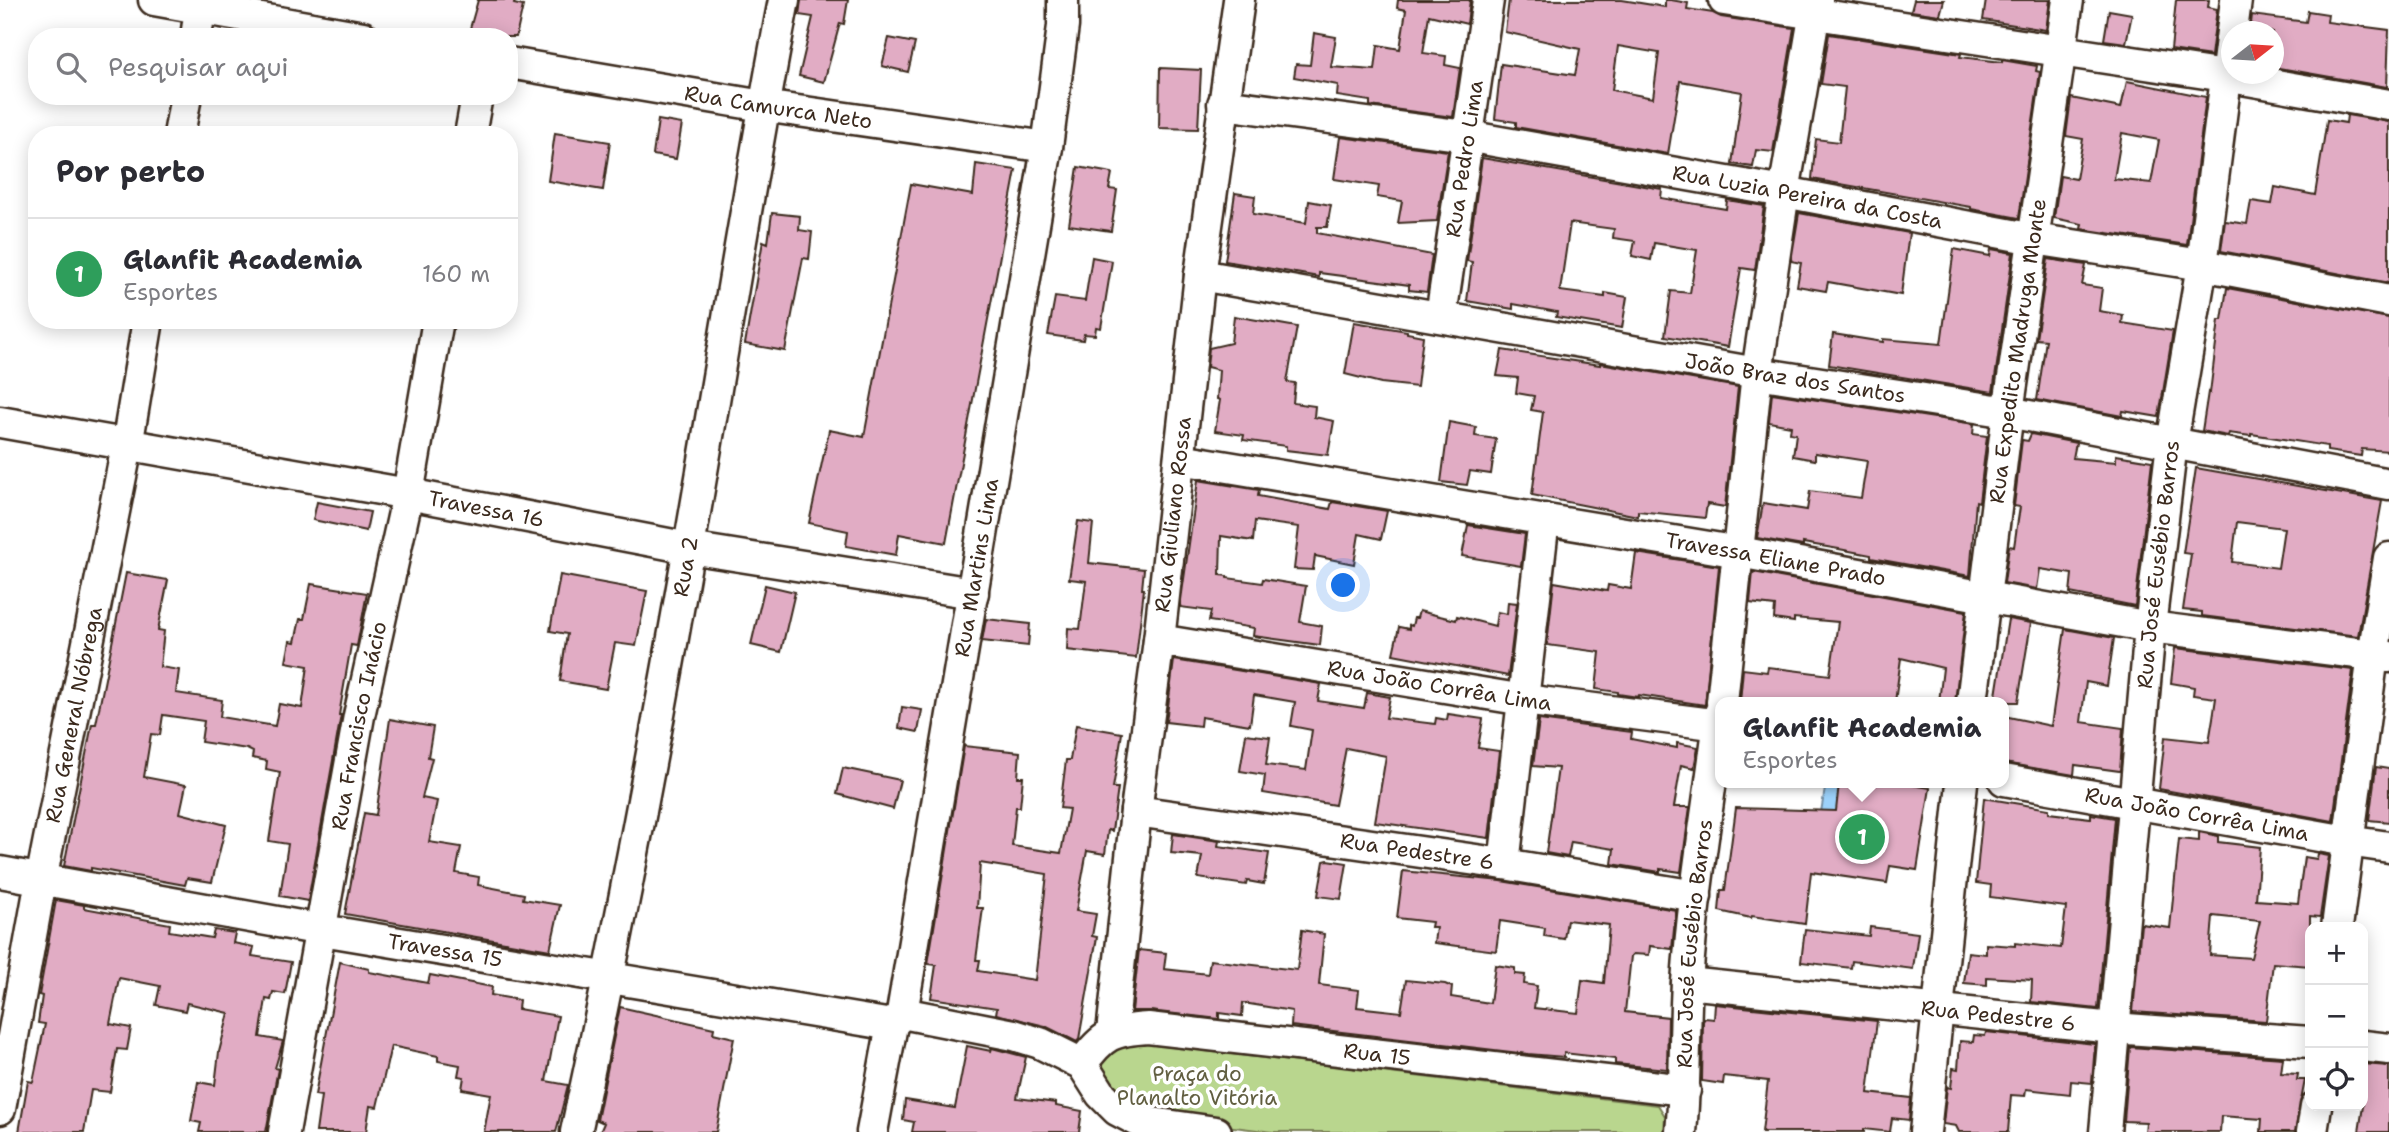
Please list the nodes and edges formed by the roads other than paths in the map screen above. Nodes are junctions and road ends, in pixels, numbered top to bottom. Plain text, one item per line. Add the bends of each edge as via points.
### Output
1 (154, 0) edge
2 (784, 0) edge
3 (1063, 0) edge
4 (1239, 0) edge
5 (1488, 0) edge
6 (1724, 0) edge
7 (2068, 0) edge
8 (2236, 0) edge
9 (1816, 8) edge
10 (214, 15) edge
11 (2233, 21) edge
12 (302, 28) edge
13 (2062, 51) junction
14 (518, 64) edge
15 (2221, 75) edge
16 (2224, 84) edge
17 (2270, 84) edge
18 (1223, 104) junction
19 (184, 105) edge
20 (475, 105) edge
21 (2389, 105) edge
22 (763, 106) junction
23 (181, 126) edge
24 (472, 126) edge
25 (1466, 136) junction
26 (1047, 147) junction
27 (1784, 192) junction
28 (2035, 239) junction
29 (2202, 265) junction
30 (1200, 275) junction
31 (2389, 301) edge
32 (1441, 316) junction
33 (146, 329) edge
34 (436, 329) edge
35 (1758, 373) junction
36 (2008, 412) junction
37 (0, 422) edge
38 (2172, 443) junction
39 (127, 446) junction
40 (1180, 459) junction
41 (2389, 484) edge
42 (408, 494) junction
43 (1544, 519) junction
44 (689, 548) junction
45 (1739, 552) junction
46 (2389, 558) edge
47 (973, 593) junction
48 (1986, 598) junction
49 (2150, 627) junction
50 (1159, 640) junction
51 (2381, 656) edge
52 (1722, 697) edge
53 (1973, 697) edge
54 (1524, 701) junction
55 (1715, 716) edge
56 (1715, 754) edge
57 (2009, 781) edge
58 (1961, 788) edge
59 (2134, 803) junction
60 (1136, 811) junction
61 (2347, 841) junction
62 (2389, 847) edge
63 (1504, 864) junction
64 (0, 872) edge
65 (41, 880) junction
66 (1696, 896) junction
67 (2338, 922) edge
68 (322, 930) junction
69 (609, 979) junction
70 (1687, 983) junction
71 (1938, 1011) junction
72 (897, 1019) junction
73 (2113, 1028) junction
74 (1112, 1033) junction
75 (2305, 1042) edge
76 (2368, 1047) edge
77 (2389, 1049) edge
78 (1082, 1064) junction
79 (1685, 1090) junction
80 (0, 1109) edge
81 (2315, 1111) edge
82 (284, 1132) edge
83 (576, 1132) edge
84 (872, 1132) edge
85 (1216, 1132) edge
86 (1681, 1132) edge
87 (1925, 1132) edge
88 (2105, 1132) edge
89 (2312, 1132) edge

1 - 10 street
2 - 22 street, Rua 2
3 - 26 street, Rua Martins Lima
4 - 18 street, Rua Giuliano Rossa
5 - 25 street, Rua Pedro Lima
6 - 9 street
7 - 13 street, Rua Expedito Madruga Monte
8 - 11 street, Rua José Eusébio Barros
9 - 13 street
9 - 27 street, Rua José Eusébio Barros
10 - 12 street
13 - 15 street
13 - 28 street, Rua Expedito Madruga Monte
14 - 22 street, Rua Camurca Neto
16 - 29 street, Rua José Eusébio Barros
17 - 21 street
18 - 25 street, Rua Luzia Pereira da Costa
18 - 30 street, Rua Giuliano Rossa
19 - 23 street
20 - 24 street
22 - 26 street, Rua Camurca Neto
22 - 44 street, Rua 2
25 - 27 street, Rua Luzia Pereira da Costa
25 - 32 street, Rua Pedro Lima
26 - 47 street, Rua Martins Lima
27 - 28 street, Rua Luzia Pereira da Costa
27 - 35 street, Rua José Eusébio Barros
28 - 29 street, Rua Luzia Pereira da Costa
28 - 36 street, Rua Expedito Madruga Monte
29 - 31 street, Rua Luzia Pereira da Costa
29 - 38 street, Rua José Eusébio Barros
30 - 32 street, João Braz dos Santos
30 - 40 street, Rua Giuliano Rossa
32 - 35 street, João Braz dos Santos
33 - 39 street, Rua General Nóbrega
34 - 42 street, Rua Francisco Inácio
35 - 36 street, João Braz dos Santos
35 - 45 street, Rua José Eusébio Barros
36 - 38 street, João Braz dos Santos
36 - 48 street, Rua Expedito Madruga Monte
37 - 39 street, Travessa 16
38 - 41 street, João Braz dos Santos
38 - 49 street, Rua José Eusébio Barros
39 - 42 street, Travessa 16
39 - 65 street, Rua General Nóbrega
40 - 43 street, Travessa Eliane Prado
40 - 50 street, Rua Giuliano Rossa
42 - 44 street, Travessa 16
42 - 68 street, Rua Francisco Inácio via 359,716
43 - 45 street, Travessa Eliane Prado
43 - 54 street
44 - 47 street, Travessa 16
44 - 69 street, Rua 2
45 - 48 street, Travessa Eliane Prado
45 - 52 street, Rua José Eusébio Barros
46 - 51 street
47 - 72 street, Rua Martins Lima
48 - 49 street, Travessa Eliane Prado
48 - 53 street, Rua Expedito Madruga Monte
49 - 51 street, Travessa Eliane Prado
49 - 59 street, Rua José Eusébio Barros
50 - 54 street, Rua João Corrêa Lima
50 - 60 street, Rua Giuliano Rossa
51 - 61 street
54 - 55 street, Rua João Corrêa Lima
54 - 63 street
56 - 66 street, Rua José Eusébio Barros
57 - 59 street, Rua João Corrêa Lima
58 - 71 street
59 - 61 street, Rua João Corrêa Lima
59 - 73 street, Rua José Eusébio Barros
60 - 63 street, Rua Pedestre 6
60 - 74 street, Rua Giuliano Rossa
61 - 62 street, Rua João Corrêa Lima
61 - 67 street
63 - 66 street, Rua Pedestre 6
64 - 65 street, Travessa 15
65 - 68 street, Travessa 15
65 - 80 street, Rua General Nóbrega
66 - 70 street, Rua José Eusébio Barros
68 - 69 street, Travessa 15
68 - 82 street, Rua Francisco Inácio
69 - 72 street, Travessa 15
69 - 83 street, Rua 2
70 - 71 street, Rua Pedestre 6
70 - 79 street, Rua José Eusébio Barros
71 - 73 street, Rua Pedestre 6
71 - 87 street
72 - 78 street via 1014,1035
72 - 84 street, Rua Martins Lima
73 - 75 street, Rua Pedestre 6
73 - 88 street, Rua José Eusébio Barros
74 - 78 street
74 - 79 street, Rua 15 via 1148,1028
76 - 77 street
78 - 85 street via 1101,1094 1127,1116
79 - 86 street, Rua José Eusébio Barros
81 - 89 street

